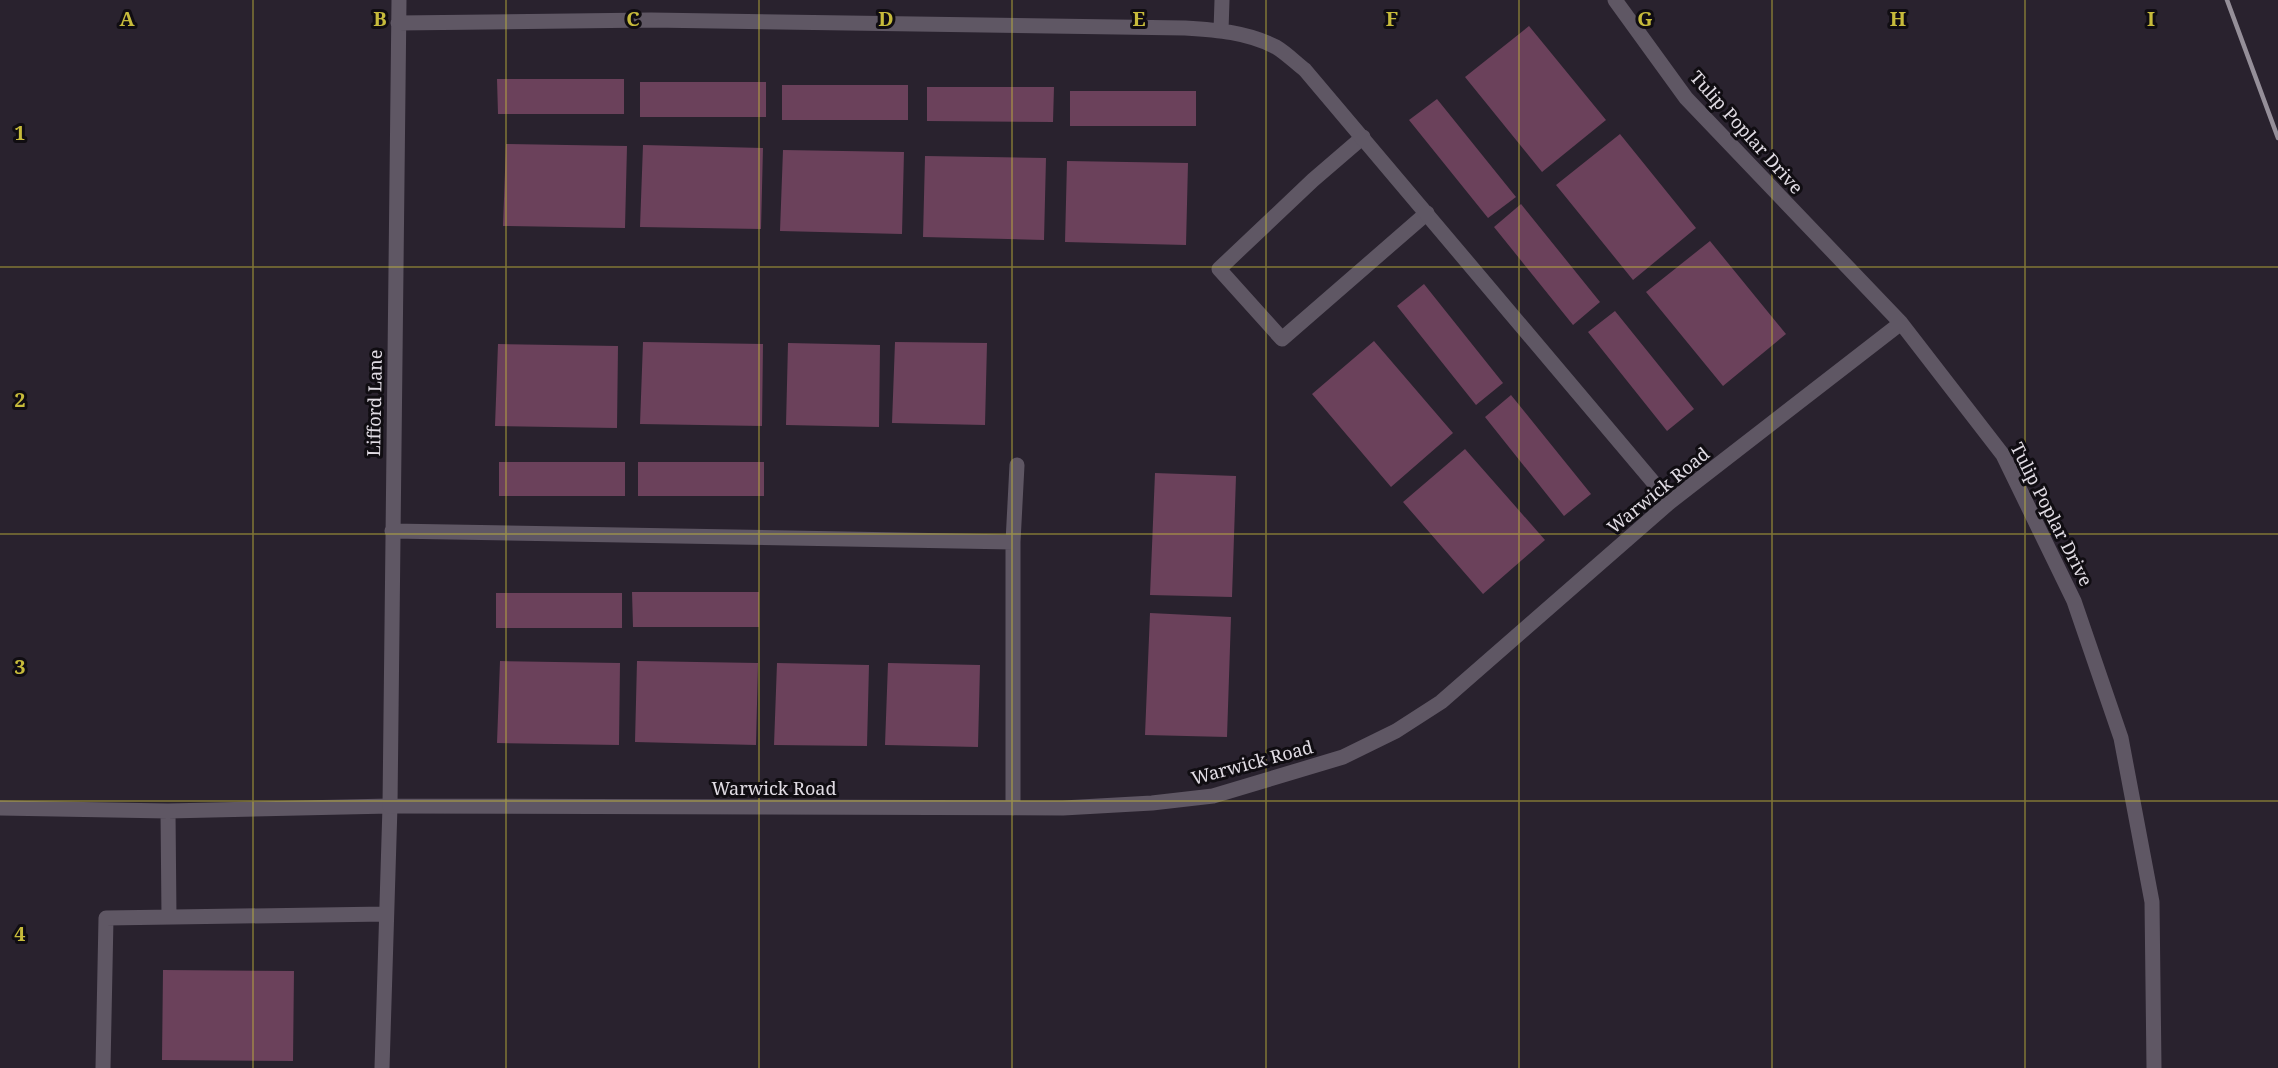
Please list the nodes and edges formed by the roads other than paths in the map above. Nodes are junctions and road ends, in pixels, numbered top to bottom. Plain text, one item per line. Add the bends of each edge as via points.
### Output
1 (399, 0) edge
2 (1222, 0) edge
3 (1615, 0) edge
4 (398, 22) junction
5 (1221, 31) junction
6 (1363, 137) junction
7 (1427, 213) junction
8 (1901, 323) junction
9 (1017, 465) dead end
10 (1670, 502) junction
11 (392, 531) junction
12 (1013, 542) junction
13 (390, 806) junction
14 (0, 808) edge
15 (1013, 808) junction
16 (168, 811) junction
17 (386, 914) junction
18 (169, 917) junction
19 (103, 1068) edge
20 (382, 1068) edge
21 (2154, 1068) edge

1 - 4 street, Lifford Lane
2 - 5 street
3 - 8 street, Tulip Poplar Drive via 1686,98
4 - 5 street via 651,20
4 - 11 street, Lifford Lane
5 - 6 street via 1249,36 1278,48 1305,70
6 - 7 street
6 - 7 street via 1219,269 1282,339
7 - 10 street
8 - 10 street, Warwick Road
8 - 21 street, Tulip Poplar Drive via 2003,455 2073,601 2121,738 2152,902
9 - 12 street
10 - 15 street, Warwick Road via 1441,702 1343,757 1213,796 1152,803
11 - 12 street
11 - 13 street, Lifford Lane
12 - 15 street
13 - 15 street, Warwick Road
13 - 16 street, Warwick Road
13 - 17 street, Lifford Lane
14 - 16 street, Warwick Road
16 - 18 street
17 - 18 street
17 - 20 street, Lifford Lane
18 - 19 street via 105,918

